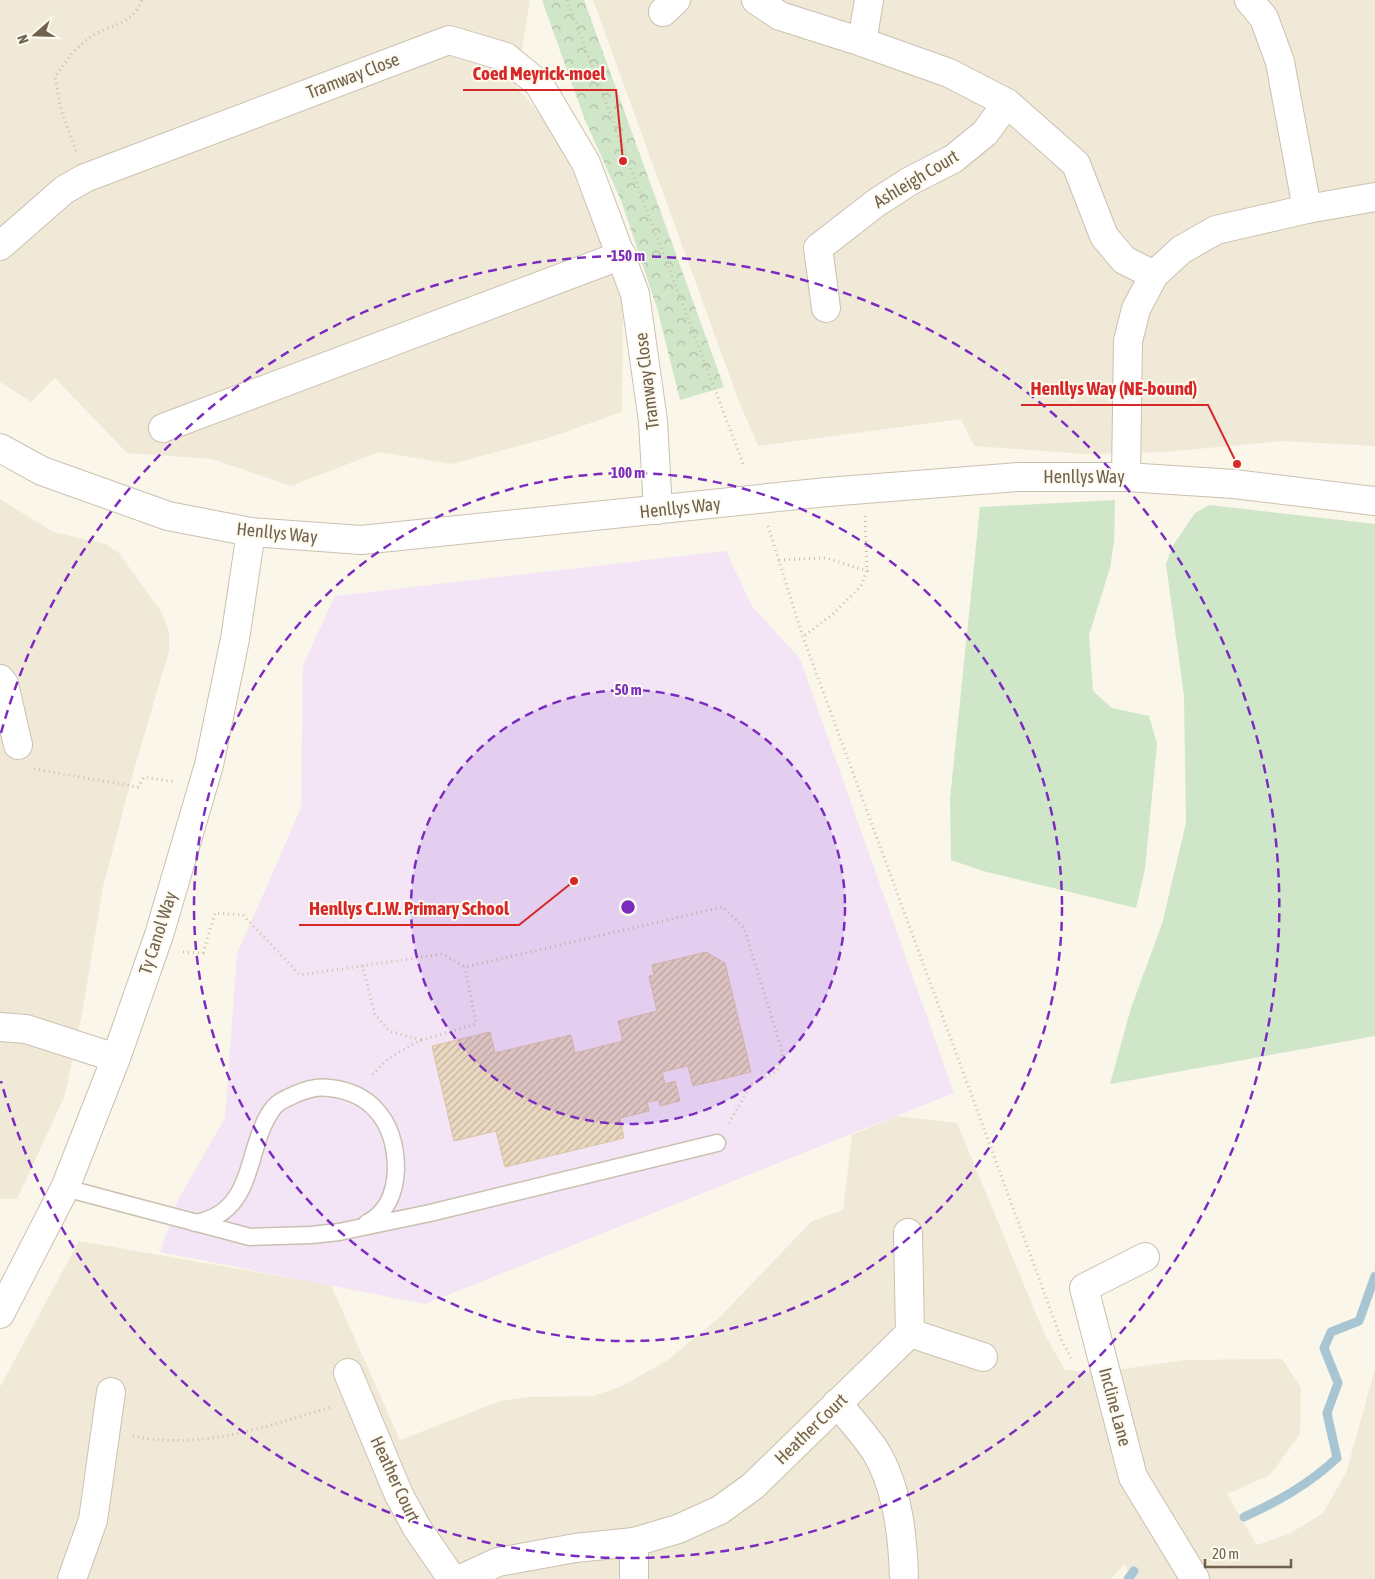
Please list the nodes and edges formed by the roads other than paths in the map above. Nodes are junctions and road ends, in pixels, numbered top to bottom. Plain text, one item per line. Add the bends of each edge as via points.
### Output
1 (756, 0) edge
2 (869, 0) edge
3 (1249, 0) edge
4 (862, 42) junction
5 (1007, 103) junction
6 (1375, 197) edge
7 (1307, 209) junction
8 (0, 246) edge
9 (622, 255) junction
10 (1154, 275) junction
11 (826, 308) dead end
12 (163, 428) dead end
13 (0, 448) edge
14 (1126, 477) junction
15 (1375, 501) edge
16 (658, 510) junction
17 (251, 532) junction
18 (0, 679) edge
19 (18, 745) road end
20 (0, 1027) edge
21 (116, 1058) junction
22 (717, 1143) road end
23 (65, 1188) junction
24 (195, 1223) junction
25 (360, 1226) junction
26 (908, 1233) dead end
27 (1145, 1257) dead end
28 (0, 1314) edge
29 (910, 1333) junction
30 (983, 1357) dead end
31 (348, 1373) dead end
32 (110, 1392) dead end
33 (838, 1403) junction
34 (634, 1542) junction
35 (72, 1579) edge
36 (452, 1579) edge
37 (461, 1579) edge
38 (634, 1579) edge
39 (904, 1579) edge
40 (1195, 1579) edge

1 - 4 street via 780,16
2 - 4 street
3 - 7 street via 1264,18 1280,62
4 - 5 street via 949,74
5 - 10 street via 1076,164 1104,236 1124,260
5 - 11 street, Ashleigh Court via 985,133 953,159 882,198 818,248
6 - 7 street
7 - 10 street via 1216,230 1182,250
8 - 9 street, Tramway Close via 64,190 85,178 449,40 506,57 539,84 586,163
9 - 12 street
9 - 16 street, Tramway Close via 635,294 646,360
10 - 14 street via 1136,309 1128,341
13 - 17 street, Henllys Way via 42,471 125,502 168,516
14 - 15 street, Henllys Way via 1234,484
14 - 16 street, Henllys Way via 1019,477 864,488
16 - 17 street, Henllys Way via 362,540
17 - 21 street, Ty Canol Way via 235,639 203,787 154,950
18 - 19 street via 4,684
20 - 21 street via 26,1029
21 - 23 street, Ty Canol Way
22 - 25 lane via 430,1213
23 - 24 lane
23 - 28 street, Ty Canol Way
24 - 25 lane via 250,1237 311,1235
24 - 25 lane via 207,1221 237,1197 246,1181 266,1119 275,1106 304,1090 322,1087 342,1089 372,1104 391,1134 396,1168 392,1196 375,1219
26 - 29 street
27 - 40 street, Incline Lane via 1084,1288 1134,1477
29 - 30 street
29 - 33 street, Heather Court
31 - 36 street, Heather Court via 399,1495
32 - 35 street via 93,1520
33 - 34 street, Heather Court via 753,1486 720,1510 678,1529
33 - 39 street via 876,1452 894,1497 903,1546
34 - 37 street, Heather Court via 575,1548 498,1562
34 - 38 street

